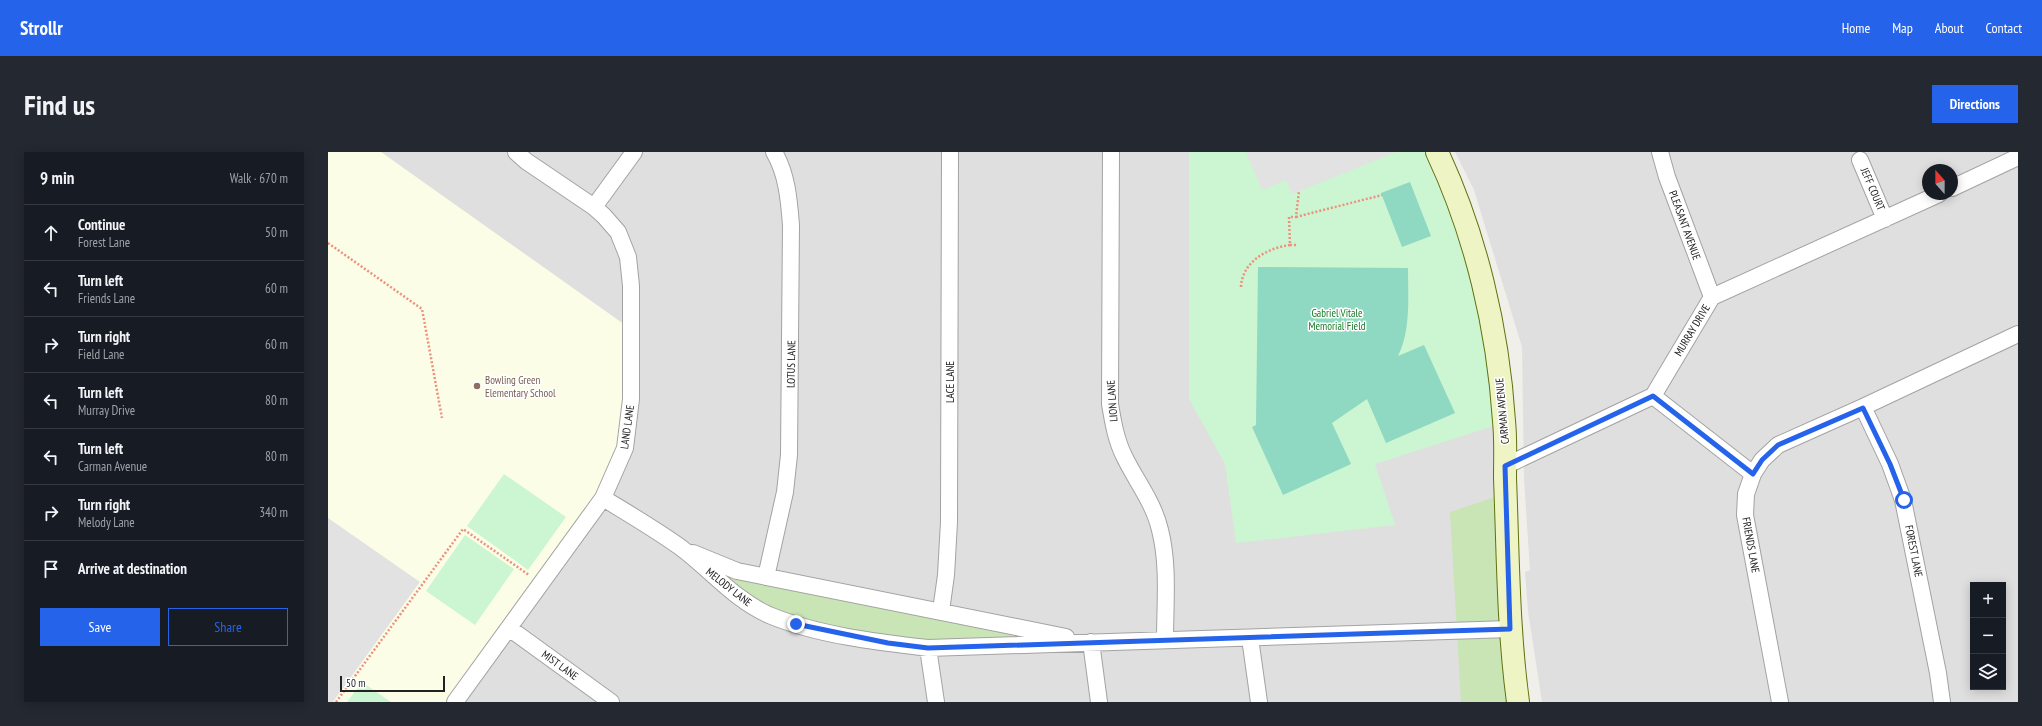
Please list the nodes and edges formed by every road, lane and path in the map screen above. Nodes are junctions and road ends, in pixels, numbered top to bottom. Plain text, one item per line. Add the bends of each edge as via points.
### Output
1 (516, 152) edge
2 (634, 152) edge
3 (774, 152) edge
4 (950, 152) edge
5 (1111, 152) edge
6 (1437, 152) edge
7 (1660, 152) edge
8 (2018, 157) edge
9 (1860, 160) dead end
10 (1958, 185) edge
11 (1299, 191) dead end
12 (1382, 195) dead end
13 (1926, 200) edge
14 (594, 207) junction
15 (1296, 217) junction
16 (1885, 219) junction
17 (328, 243) edge
18 (1290, 245) junction
19 (1296, 245) dead end
20 (1241, 287) dead end
21 (1712, 297) junction
22 (2018, 334) edge
23 (1653, 396) junction
24 (1863, 408) junction
25 (442, 418) dead end
26 (1505, 466) junction
27 (1753, 474) junction
28 (603, 498) junction
29 (681, 547) junction
30 (766, 577) junction
31 (541, 582) junction
32 (941, 611) junction
33 (509, 628) junction
34 (1510, 629) junction
35 (1250, 638) junction
36 (1165, 640) junction
37 (1091, 642) junction
38 (928, 648) junction
39 (336, 702) edge
40 (455, 702) edge
41 (611, 702) edge
42 (936, 702) edge
43 (1099, 702) edge
44 (1259, 702) edge
45 (1518, 702) edge
46 (1780, 702) edge
47 (1942, 702) edge

1 - 14 street, LAND LANE
2 - 14 street
3 - 30 street, LOTUS LANE via 785,178 791,225 789,455 785,492
4 - 32 street, LACE LANE via 952,171 949,522
5 - 36 street, LION LANE via 1110,404 1114,429 1124,456 1148,499 1160,530 1164,558
6 - 26 main road, CARMAN AVENUE via 1462,213 1482,282 1496,346 1504,421
7 - 21 street, PLEASANT AVENUE
8 - 10 street
9 - 16 street, JEFF COURT
11 - 15 path
12 - 15 path
13 - 16 street, MURRAY DRIVE
14 - 28 street, LAND LANE via 618,232 628,257 631,286 631,399 625,448
15 - 18 path via 1289,217
16 - 21 street, MURRAY DRIVE
17 - 25 path via 422,309
18 - 19 path
18 - 20 path via 1264,253 1253,262 1242,278
21 - 23 street, MURRAY DRIVE
22 - 24 street, FRIENDS LANE
23 - 26 street
23 - 27 street
24 - 27 street, FRIENDS LANE via 1778,445 1762,460
24 - 47 street, FOREST LANE via 1904,500
26 - 34 main road, CARMAN AVENUE
27 - 46 street, FRIENDS LANE via 1746,494 1744,515
28 - 29 street, MELODY LANE
28 - 31 street, LAND LANE
29 - 30 street, MELODY LANE via 737,571
29 - 38 street, MELODY LANE via 740,598 768,614 828,632
30 - 32 street, MELODY LANE
31 - 33 street, LAND LANE
31 - 39 path via 462,529
32 - 37 street, MELODY LANE
33 - 40 street, LAND LANE
33 - 41 street, MIST LANE
34 - 35 street, MELODY LANE
34 - 45 main road, CARMAN AVENUE
35 - 36 street, MELODY LANE
35 - 44 street
36 - 37 street, MELODY LANE
37 - 38 street, MELODY LANE
37 - 43 street
38 - 42 street

